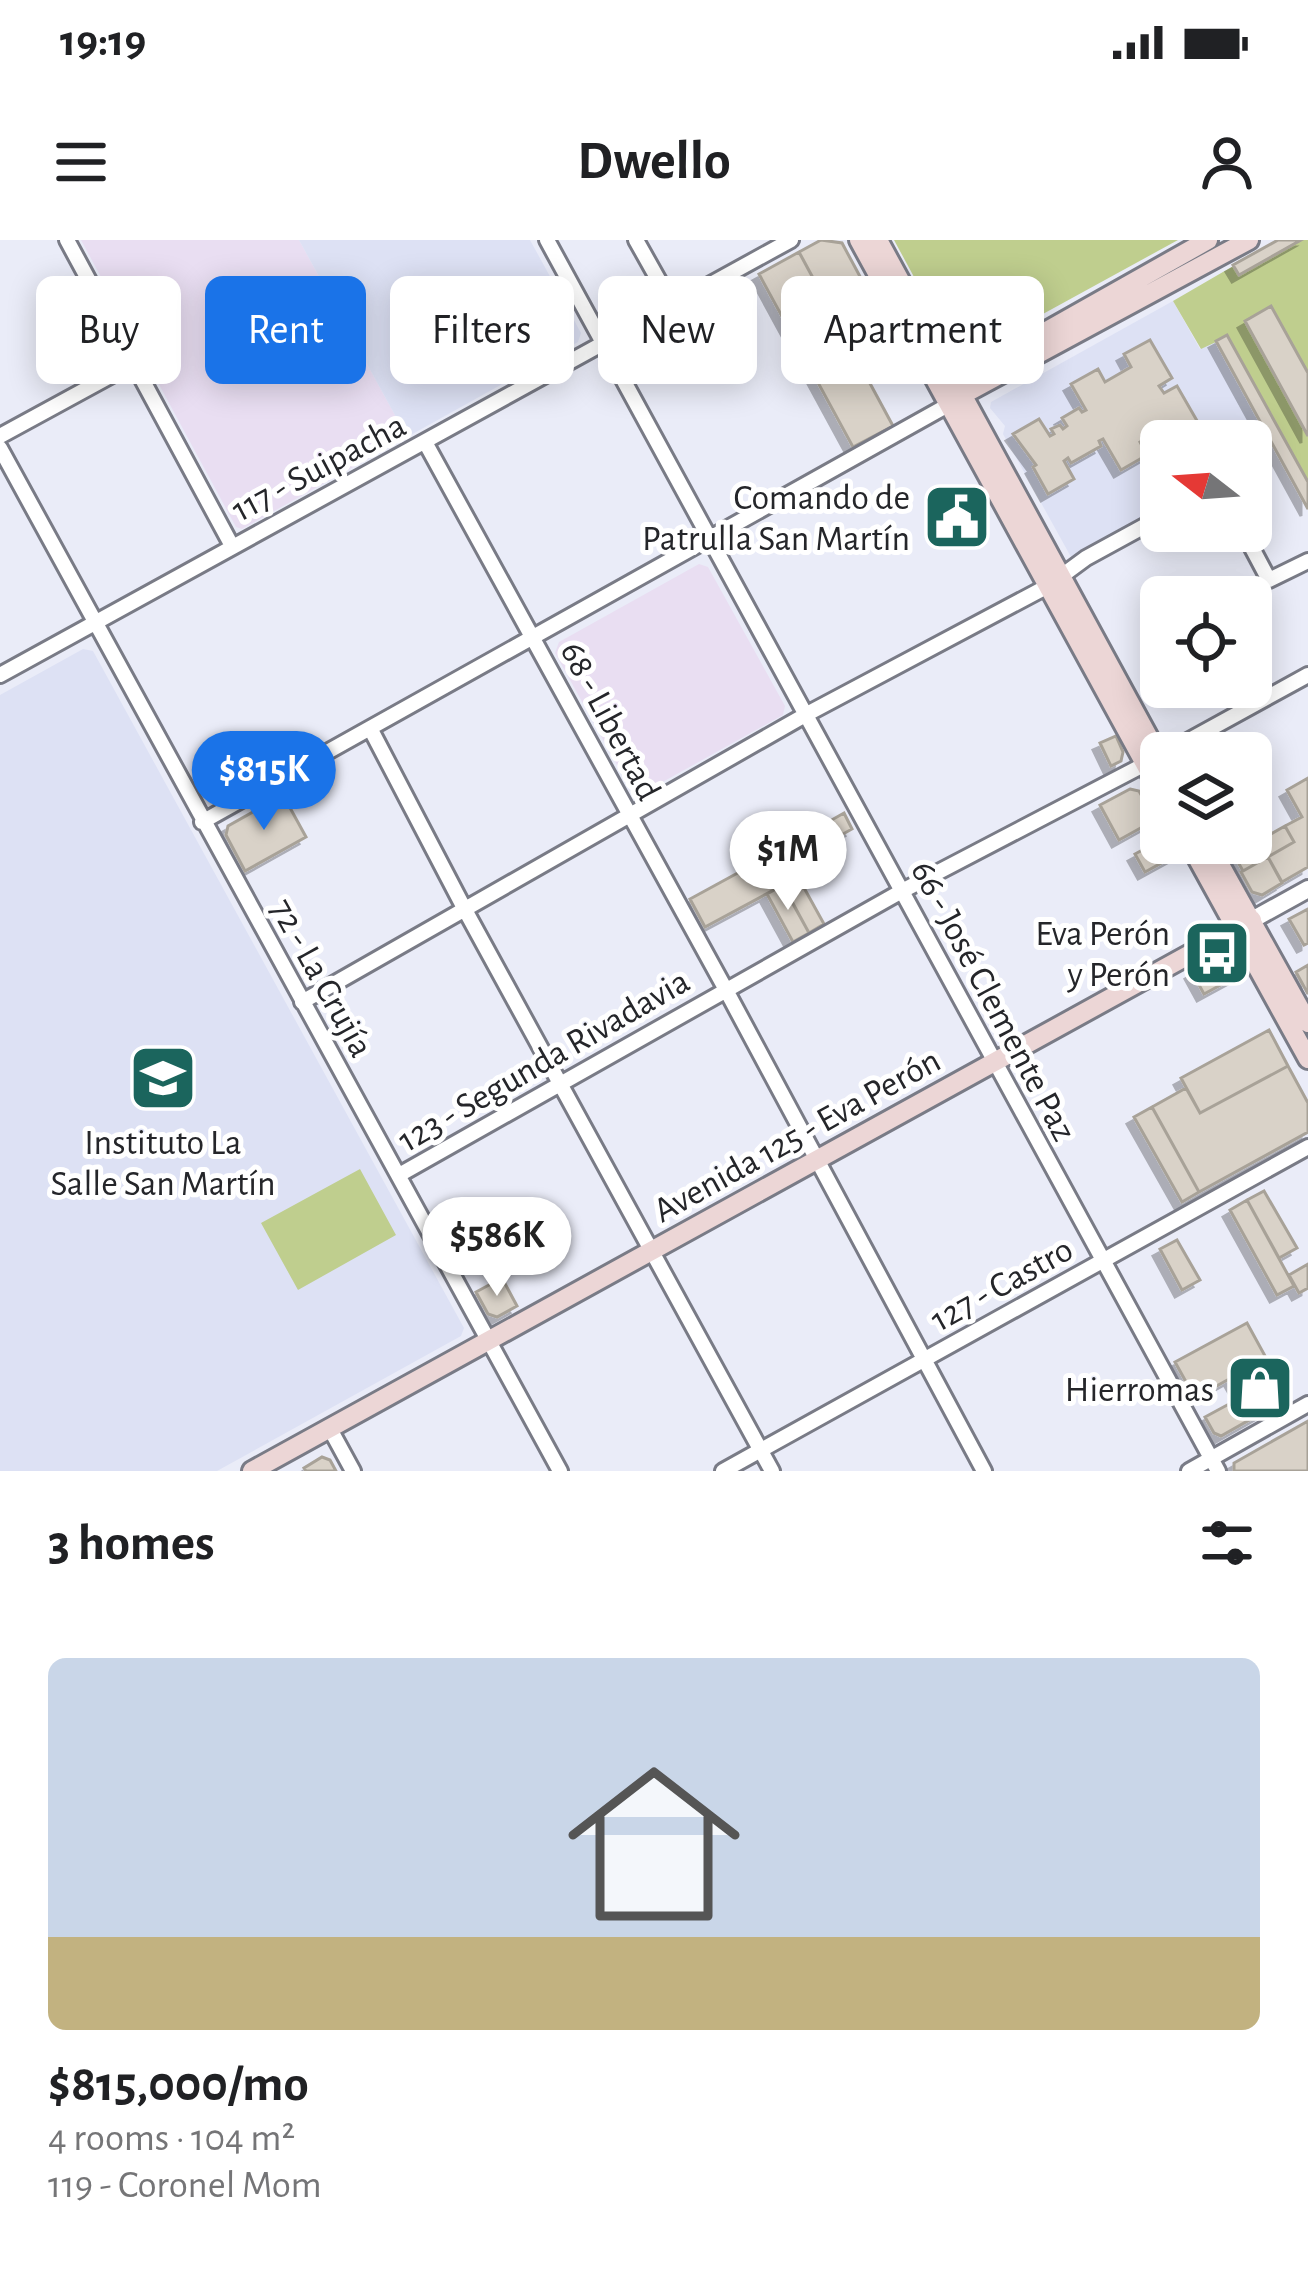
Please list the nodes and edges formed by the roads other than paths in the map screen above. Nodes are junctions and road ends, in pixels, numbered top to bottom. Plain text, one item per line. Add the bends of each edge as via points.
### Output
1 (67, 240) edge
2 (547, 240) edge
3 (637, 240) edge
4 (790, 240) edge
5 (859, 240) edge
6 (878, 240) edge
7 (1249, 240) edge
8 (1202, 247) edge
9 (87, 276) edge
10 (657, 276) edge
11 (726, 276) edge
12 (598, 336) edge
13 (598, 348) edge
14 (95, 384) edge
15 (145, 384) edge
16 (625, 384) edge
17 (956, 400) junction
18 (0, 436) edge
19 (425, 442) junction
20 (0, 448) edge
21 (1140, 528) edge
22 (712, 539) junction
23 (232, 546) junction
24 (1254, 552) edge
25 (1308, 561) edge
26 (1055, 582) junction
27 (95, 623) junction
28 (534, 637) junction
29 (0, 675) edge
30 (1308, 675) edge
31 (808, 714) junction
32 (370, 728) junction
33 (1143, 732) edge
34 (1205, 732) edge
35 (1140, 767) edge
36 (628, 814) junction
37 (202, 822) junction
38 (1203, 864) edge
39 (1217, 864) edge
40 (1308, 889) edge
41 (902, 892) junction
42 (464, 908) junction
43 (1245, 925) junction
44 (726, 989) junction
45 (302, 1001) junction
46 (1308, 1023) edge
47 (1308, 1059) edge
48 (993, 1064) junction
49 (562, 1083) junction
50 (1308, 1148) edge
51 (814, 1160) junction
52 (399, 1175) junction
53 (654, 1250) junction
54 (1103, 1261) junction
55 (488, 1343) junction
56 (923, 1360) junction
57 (1308, 1404) edge
58 (329, 1427) junction
59 (761, 1450) junction
60 (1215, 1465) edge
61 (252, 1471) edge
62 (353, 1471) edge
63 (560, 1471) edge
64 (723, 1471) edge
65 (772, 1471) edge
66 (984, 1471) edge
67 (1189, 1471) edge

1 - 9 street
2 - 12 street, 66 - José Clemente Paz
3 - 10 street
4 - 11 street, 117 - Suipacha
5 - 17 main road
6 - 17 main road
7 - 8 main road
8 - 17 main road via 974,372
13 - 19 street, 117 - Suipacha
14 - 18 street
15 - 23 street
16 - 22 street, 66 - José Clemente Paz
17 - 22 street
17 - 26 main road
19 - 23 street, 117 - Suipacha
19 - 28 street, 68 - Libertad
20 - 27 street, 72 - La Crujía
21 - 26 street
22 - 28 street
22 - 31 street, 66 - José Clemente Paz
23 - 27 street, 117 - Suipacha
24 - 25 street via 1269,580
26 - 31 street
26 - 33 main road
27 - 29 street, 117 - Suipacha
27 - 37 street, 72 - La Crujía
28 - 32 street
28 - 36 street, 68 - Libertad
30 - 34 street, 123 - Segunda Rivadavia
31 - 36 street
31 - 41 street, 66 - José Clemente Paz
32 - 37 street
32 - 42 street
35 - 41 street, 123 - Segunda Rivadavia
36 - 42 street
36 - 44 street, 68 - Libertad
37 - 45 street, 72 - La Crujía
38 - 43 main road
39 - 43 main road
40 - 43 street, Avenida 125 - Eva Perón
41 - 44 street, 123 - Segunda Rivadavia
41 - 48 street, 66 - José Clemente Paz
42 - 45 street
42 - 49 street
43 - 46 main road
43 - 47 main road
43 - 48 main road, Avenida 125 - Eva Perón
44 - 49 street, 123 - Segunda Rivadavia
44 - 51 street, 68 - Libertad
45 - 52 street, 72 - La Crujía
48 - 51 main road, Avenida 125 - Eva Perón
48 - 54 street, 66 - José Clemente Paz
49 - 52 street, 123 - Segunda Rivadavia
49 - 53 street
50 - 54 street, 127 - Castro
51 - 53 main road, Avenida 125 - Eva Perón
51 - 56 street, 68 - Libertad
52 - 55 street, 72 - La Crujía
53 - 55 main road, Avenida 125 - Eva Perón
53 - 59 street
54 - 56 street, 127 - Castro
54 - 60 street, 66 - José Clemente Paz
55 - 58 main road, Avenida 125 - Eva Perón
55 - 63 street, 72 - La Crujía
56 - 59 street, 127 - Castro
56 - 66 street, 68 - Libertad
57 - 60 street
58 - 61 main road, Avenida 125 - Eva Perón
58 - 62 street
59 - 64 street, 127 - Castro
59 - 65 street
60 - 67 street

